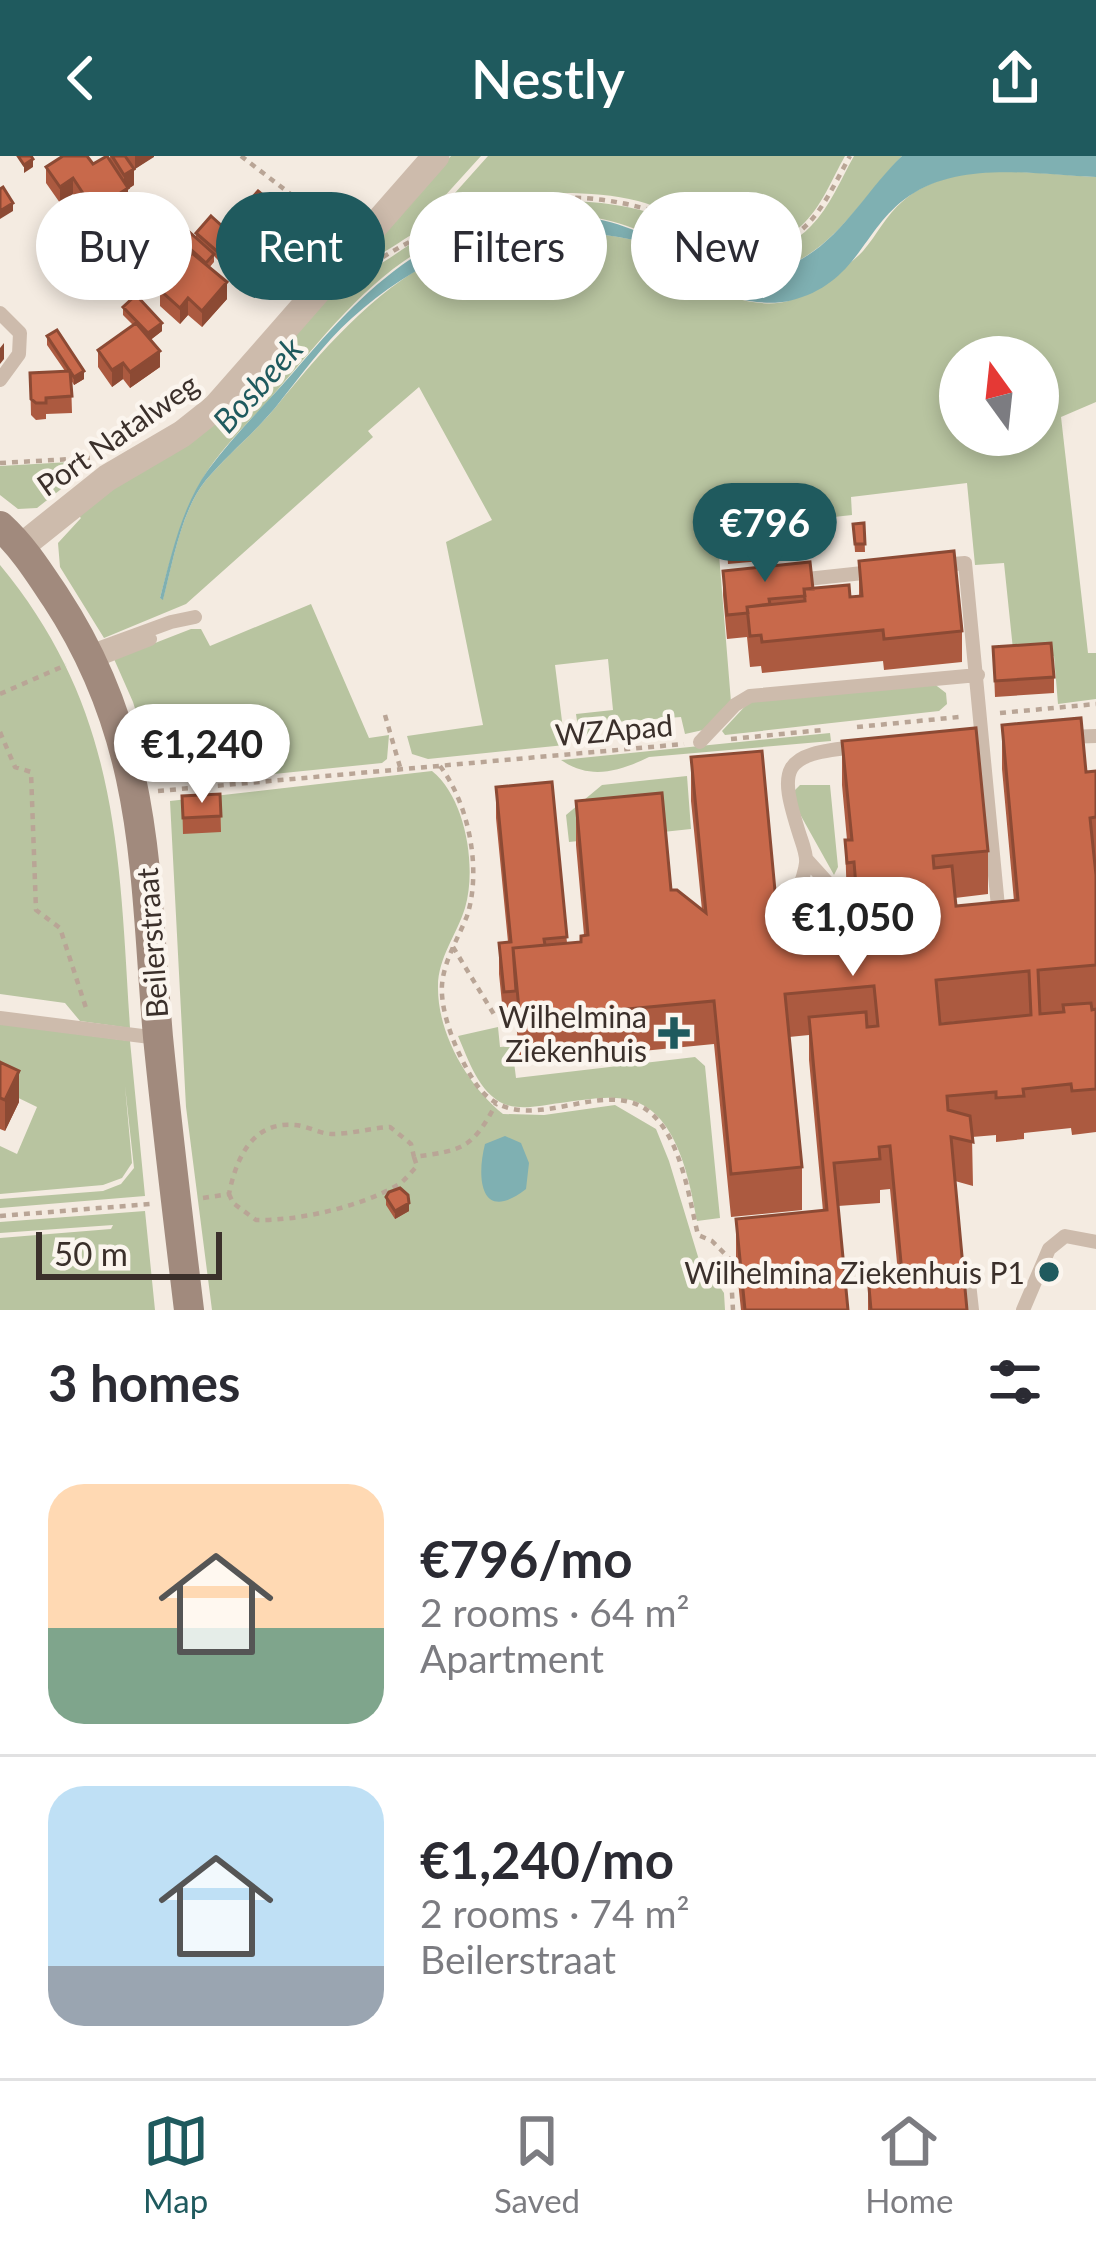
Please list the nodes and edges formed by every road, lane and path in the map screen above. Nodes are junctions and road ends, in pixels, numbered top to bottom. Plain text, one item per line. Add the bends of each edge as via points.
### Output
1 (241, 156) edge
2 (436, 156) edge
3 (850, 156) edge
4 (286, 192) edge
5 (385, 204) edge
6 (385, 255) edge
7 (300, 300) edge
8 (0, 313) edge
9 (0, 380) edge
10 (99, 458) dead end
11 (0, 463) edge
12 (6, 531) edge
13 (919, 568) edge
14 (896, 570) edge
15 (781, 581) edge
16 (84, 659) junction
17 (978, 675) junction
18 (0, 694) edge
19 (1096, 704) edge
20 (982, 714) junction
21 (385, 715) dead end
22 (848, 728) dead end
23 (826, 730) dead end
24 (0, 732) edge
25 (1096, 736) edge
26 (975, 737) junction
27 (1005, 737) edge
28 (1048, 737) edge
29 (700, 742) junction
30 (874, 746) edge
31 (440, 766) junction
32 (401, 770) junction
33 (136, 794) junction
34 (808, 860) junction
35 (999, 917) edge
36 (842, 926) edge
37 (799, 941) edge
38 (453, 947) junction
39 (495, 1016) dead end
40 (0, 1018) edge
41 (93, 1030) junction
42 (158, 1038) junction
43 (496, 1104) junction
44 (414, 1157) junction
45 (229, 1193) junction
46 (162, 1203) junction
47 (0, 1216) edge
48 (1096, 1242) edge
49 (969, 1282) edge
50 (189, 1310) edge
51 (733, 1310) edge
52 (972, 1310) edge
53 (1023, 1310) edge

1 - 4 path
2 - 5 street, Port Natalweg
3 - 6 path via 810,222 766,246 730,243 636,204 564,197 469,212
7 - 12 street, Port Natalweg via 217,407
8 - 9 lane via 20,333 19,354
10 - 11 path
12 - 16 street, Beilerstraat
13 - 17 lane via 965,563
14 - 15 lane
16 - 16 lane via 195,617 171,622
16 - 18 path
16 - 33 street, Beilerstraat via 124,739
17 - 20 lane
17 - 29 lane via 750,696
19 - 20 path
20 - 22 path
20 - 26 lane
21 - 32 path
23 - 29 path, WZApad
24 - 41 path via 15,767 31,772 36,910 59,928
25 - 28 lane
26 - 27 lane
26 - 35 lane
29 - 31 path, WZApad
30 - 34 lane via 827,750 789,770 786,791
31 - 32 path, WZApad
31 - 38 path via 472,853 469,909
32 - 33 path, WZApad
33 - 42 street, Beilerstraat
34 - 36 lane via 837,902
34 - 37 lane via 791,910
38 - 39 path
38 - 43 path via 442,989 446,1014 475,1083
40 - 41 lane, Beilerstraat
41 - 42 lane, Beilerstraat
42 - 46 street, Beilerstraat
43 - 44 path via 464,1150
43 - 51 path via 524,1112 610,1101 653,1115 678,1160 698,1235 730,1259
44 - 45 path via 417,1166 399,1185 289,1217 256,1220
44 - 45 path via 390,1126 328,1135 279,1125 242,1151
45 - 46 path
46 - 47 path
46 - 50 street, Beilerstraat
48 - 53 lane via 1065,1236 1049,1249
49 - 52 lane

